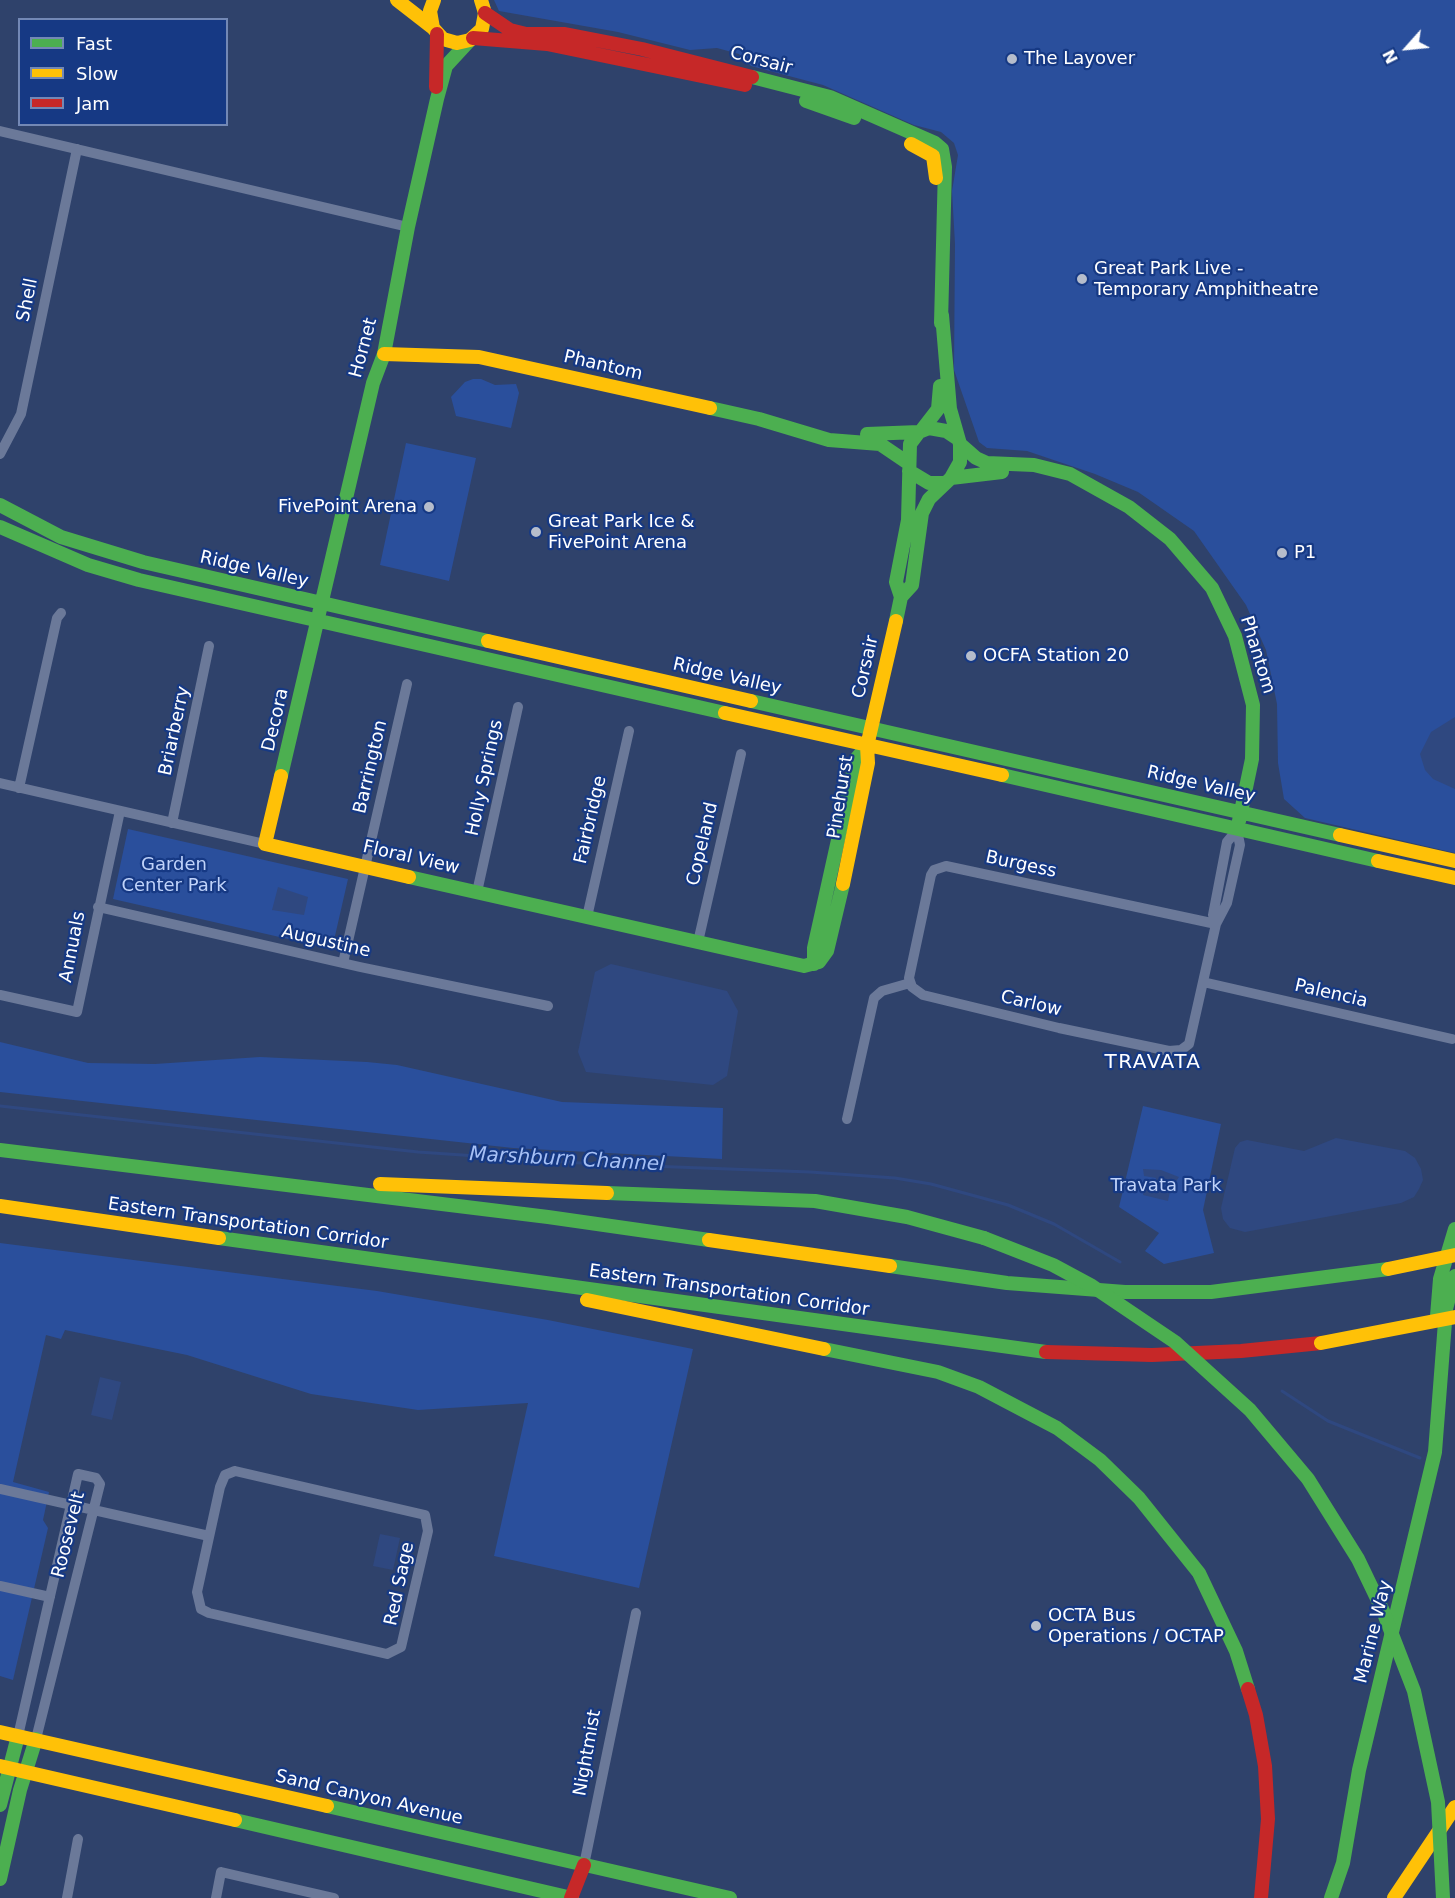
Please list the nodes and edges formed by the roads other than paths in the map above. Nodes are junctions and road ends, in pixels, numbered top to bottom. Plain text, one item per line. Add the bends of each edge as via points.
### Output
1 (398, 0) edge
2 (434, 0) edge
3 (483, 7) edge
4 (435, 31) junction
5 (472, 39) junction
6 (437, 99) junction
7 (0, 131) edge
8 (77, 149) junction
9 (408, 227) junction
10 (942, 231) junction
11 (942, 315) junction
12 (384, 354) junction
13 (920, 431) junction
14 (811, 435) junction
15 (959, 442) junction
16 (0, 453) edge
17 (908, 467) junction
18 (948, 480) junction
19 (1084, 482) junction
20 (0, 505) edge
21 (0, 527) edge
22 (143, 562) junction
23 (139, 580) junction
24 (901, 597) junction
25 (322, 605) junction
26 (61, 613) dead end
27 (318, 620) junction
28 (209, 646) dead end
29 (407, 684) dead end
30 (518, 707) dead end
31 (870, 729) junction
32 (629, 731) dead end
33 (867, 746) junction
34 (741, 754) dead end
35 (0, 783) edge
36 (19, 788) junction
37 (120, 811) junction
38 (1241, 813) junction
39 (171, 822) junction
40 (1237, 830) junction
41 (265, 844) junction
42 (1455, 861) edge
43 (365, 866) junction
44 (1455, 878) edge
45 (477, 892) junction
46 (98, 907) junction
47 (586, 917) junction
48 (1216, 924) junction
49 (698, 942) junction
50 (343, 963) junction
51 (814, 964) joint
52 (1203, 982) junction
53 (910, 983) junction
54 (0, 995) edge
55 (548, 1006) dead end
56 (1452, 1039) dead end
57 (848, 1119) dead end
58 (0, 1150) edge
59 (242, 1179) junction
60 (0, 1206) edge
61 (1455, 1228) edge
62 (1455, 1255) edge
63 (1455, 1276) edge
64 (530, 1282) junction
65 (1455, 1317) edge
66 (1441, 1372) junction
67 (0, 1489) edge
68 (71, 1506) junction
69 (95, 1511) junction
70 (209, 1536) junction
71 (0, 1586) edge
72 (50, 1597) junction
73 (636, 1613) dead end
74 (0, 1732) edge
75 (18, 1736) junction
76 (36, 1739) junction
77 (4, 1767) edge
78 (26, 1771) junction
79 (0, 1805) edge
80 (1455, 1807) edge
81 (78, 1839) dead end
82 (584, 1865) junction
83 (0, 1879) edge
84 (70, 1897) edge
85 (216, 1898) edge
86 (334, 1898) edge
87 (571, 1898) edge
88 (730, 1898) edge
89 (1261, 1898) edge
90 (1330, 1898) edge
91 (1394, 1898) edge
92 (1443, 1898) edge

1 - 4 main road
2 - 4 main road, Hornet via 430,12
3 - 5 main road, Hornet via 482,29
3 - 10 main road, Corsair via 510,30 565,34 642,50 830,98 935,143 944,158
4 - 5 main road via 450,42
4 - 6 main road, Hornet
5 - 6 main road, Hornet via 446,66
5 - 10 main road, Corsair via 547,44 658,66 801,99 861,120 933,156
6 - 9 main road, Hornet
7 - 8 street
8 - 9 street
8 - 16 street, Shell via 21,414
9 - 12 main road, Hornet
10 - 11 main road, Corsair
11 - 13 main road, Corsair via 938,410
11 - 15 main road, Corsair via 950,409
12 - 14 main road, Phantom via 479,357 759,419
12 - 25 main road, Hornet via 373,383
13 - 14 main road, Phantom via 881,435 829,430
13 - 15 main road via 938,428
13 - 17 main road via 910,444
14 - 17 main road, Phantom via 880,444
15 - 18 main road via 960,462
15 - 19 main road, Phantom via 976,459 987,463 1009,462 1052,469
17 - 18 main road via 918,479 929,483
17 - 24 main road, Corsair via 908,520 896,582
18 - 19 main road, Phantom via 999,472 1066,483
18 - 24 main road, Corsair via 924,507 912,585
19 - 38 main road, Phantom via 1129,507 1170,540 1212,588 1226,613 1253,705 1252,759
20 - 22 main road, Ridge Valley via 61,537
21 - 23 main road, Ridge Valley via 88,565
22 - 23 main road
22 - 25 main road, Ridge Valley
23 - 27 main road, Ridge Valley
24 - 31 main road, Corsair
25 - 27 main road, Decora
25 - 31 main road, Ridge Valley
26 - 36 street
27 - 33 main road, Ridge Valley
27 - 41 main road, Decora
28 - 39 street, Briarberry
29 - 43 street, Barrington
30 - 45 street, Holly Springs
31 - 33 main road, Corsair
31 - 38 main road, Ridge Valley
32 - 47 street, Fairbridge
33 - 40 main road, Ridge Valley
33 - 51 main road, Pinehurst via 868,763 853,845 826,951
34 - 49 street, Copeland
35 - 36 street, Floral View
36 - 37 street, Floral View
37 - 39 street, Floral View
37 - 46 street, Annuals
38 - 40 main road, Phantom
38 - 42 main road, Ridge Valley
39 - 41 street, Floral View
40 - 44 main road, Ridge Valley
40 - 48 street, Carlow via 1227,842 1213,915
41 - 43 main road, Floral View
43 - 45 main road, Floral View
43 - 50 street, Barrington
45 - 47 main road, Floral View
46 - 50 street, Augustine
46 - 54 street, Annuals via 77,1012
47 - 49 main road, Floral View
48 - 52 street, Carlow
48 - 53 street, Burgess via 946,866 931,875
49 - 51 main road, Floral View via 804,966
50 - 55 street, Augustine
52 - 53 street, Carlow via 1189,1044 1169,1051 922,995
52 - 56 street, Palencia
53 - 57 street via 882,991 874,998
58 - 59 main road
59 - 62 main road, bridge via 548,1217 1007,1284 1125,1292 1210,1292 1388,1269
59 - 92 main road, bridge via 815,1201 884,1212 984,1238 1053,1265 1092,1286 1175,1342 1268,1428 1319,1494 1363,1569 1414,1691 1427,1741 1438,1802
60 - 64 main road, Eastern Transportation Corridor
61 - 66 main road, Marine Way via 1440,1279 1437,1363
63 - 66 main road, Marine Way via 1446,1309
64 - 65 main road, Eastern Transportation Corridor, bridge via 1049,1352 1241,1352 1372,1335
64 - 89 main road via 598,1304 938,1372 979,1387 1057,1428 1100,1460 1184,1551 1219,1611 1236,1651 1256,1716 1265,1767 1268,1819
66 - 90 main road, Marine Way via 1436,1452 1359,1770 1343,1863
67 - 68 street
68 - 69 street
68 - 69 street, Roosevelt via 78,1474 96,1478 100,1484
68 - 72 street, Roosevelt
69 - 70 street
69 - 76 street, Roosevelt
70 - 70 street, Red Sage via 220,1486 225,1474 234,1471 425,1515 428,1531 401,1647 387,1654 201,1609 197,1592
71 - 72 street
72 - 75 street, Roosevelt
73 - 82 street, Nightmist
74 - 75 main road, Sand Canyon Avenue
75 - 76 main road, Sand Canyon Avenue
75 - 77 main road, Roosevelt
76 - 78 main road, Roosevelt
76 - 82 main road, Sand Canyon Avenue
77 - 78 main road
77 - 79 main road, Roosevelt
78 - 83 main road, Roosevelt
78 - 87 main road
80 - 91 main road
81 - 84 street
82 - 87 main road, Nightmist
82 - 88 main road, Sand Canyon Avenue
85 - 86 street via 221,1872

